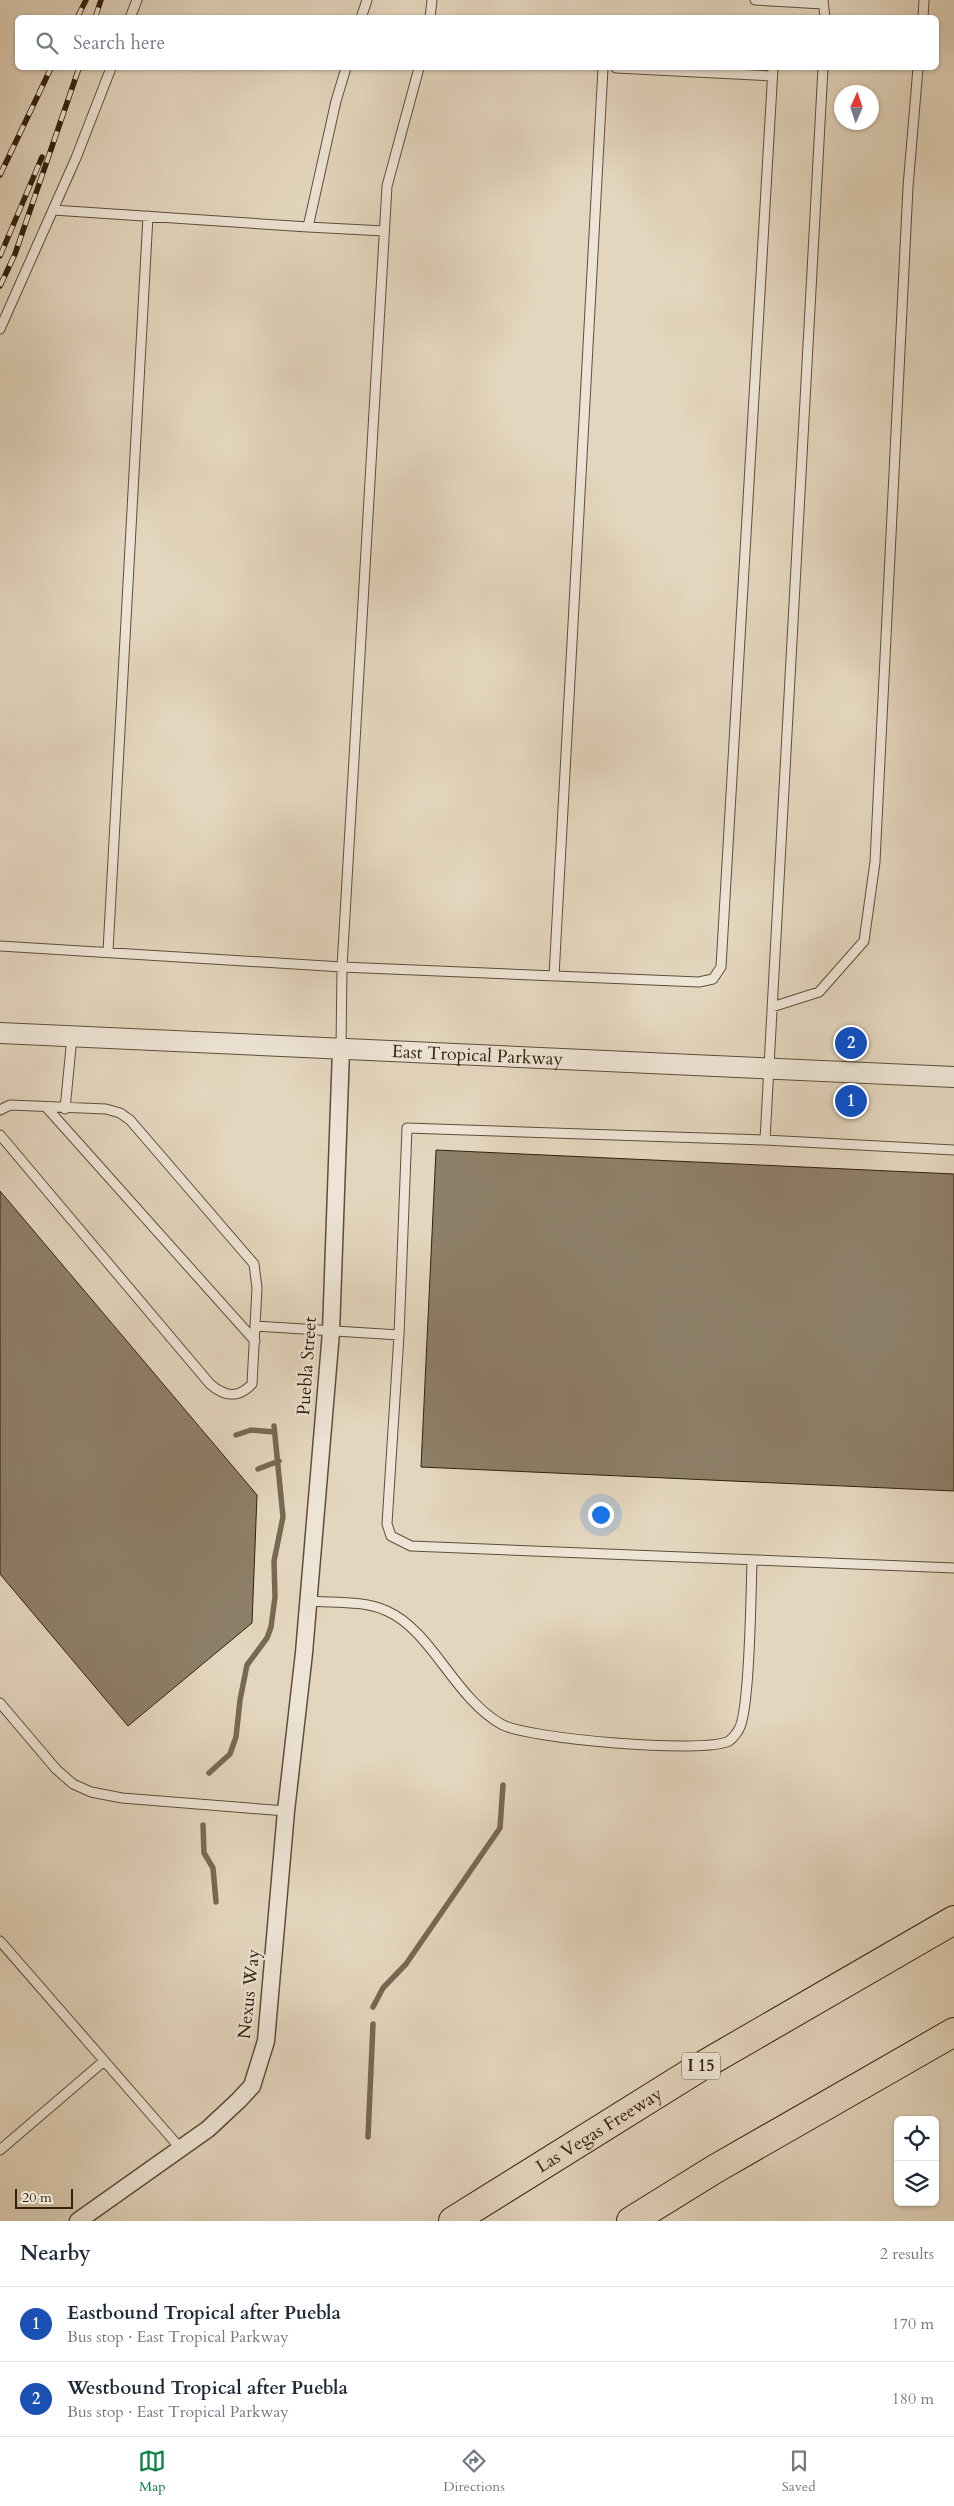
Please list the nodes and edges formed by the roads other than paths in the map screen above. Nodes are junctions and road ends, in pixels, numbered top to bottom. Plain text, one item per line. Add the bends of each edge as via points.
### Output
1 (137, 0) edge
2 (367, 0) edge
3 (432, 0) edge
4 (755, 0) edge
5 (924, 0) edge
6 (823, 2) edge
7 (131, 15) edge
8 (362, 15) edge
9 (430, 15) edge
10 (825, 15) edge
11 (923, 15) edge
12 (110, 70) edge
13 (345, 70) edge
14 (418, 70) edge
15 (603, 70) edge
16 (694, 70) edge
17 (823, 70) edge
18 (918, 70) edge
19 (773, 72) edge
20 (54, 210) junction
21 (148, 216) junction
22 (308, 227) junction
23 (384, 231) junction
24 (0, 329) edge
25 (0, 946) edge
26 (108, 951) junction
27 (342, 967) junction
28 (554, 976) junction
29 (772, 1007) junction
30 (0, 1034) edge
31 (72, 1037) junction
32 (341, 1050) junction
33 (768, 1069) junction
34 (954, 1077) edge
35 (47, 1108) junction
36 (65, 1109) junction
37 (0, 1110) edge
38 (0, 1135) edge
39 (765, 1140) junction
40 (954, 1150) edge
41 (255, 1326) junction
42 (331, 1332) junction
43 (399, 1335) junction
44 (255, 1341) junction
45 (752, 1560) junction
46 (954, 1568) edge
47 (309, 1602) junction
48 (301, 1684) joint
49 (0, 1703) edge
50 (286, 1810) junction
51 (954, 1920) edge
52 (0, 1941) edge
53 (954, 2032) edge
54 (104, 2061) junction
55 (181, 2148) junction
56 (0, 2150) edge
57 (78, 2221) edge
58 (453, 2221) edge
59 (631, 2221) edge

1 - 7 lane
2 - 8 lane
3 - 9 lane
4 - 6 lane
5 - 11 lane
6 - 10 lane
12 - 20 lane
13 - 22 lane
14 - 23 lane via 387,186
15 - 28 lane
16 - 19 lane
17 - 29 lane
18 - 29 lane via 908,187 875,862 864,941 819,992
19 - 28 lane via 721,967 713,980 699,982
20 - 21 lane
20 - 24 lane
21 - 22 lane
21 - 26 lane
22 - 23 lane
23 - 27 lane
25 - 26 lane
26 - 27 lane
27 - 28 lane
27 - 32 lane
29 - 33 lane
30 - 31 street, East Tropical Parkway
31 - 32 street, East Tropical Parkway
31 - 36 lane
32 - 33 street, East Tropical Parkway
32 - 42 street, Puebla Street
33 - 34 street, East Tropical Parkway
33 - 39 lane
35 - 36 lane
35 - 37 lane via 10,1105
35 - 44 lane
36 - 41 lane via 106,1109 130,1120 254,1264 257,1276
38 - 44 lane via 220,1392 232,1396 244,1392 252,1384
39 - 40 lane
39 - 43 lane via 407,1128
41 - 42 lane
41 - 44 lane
42 - 43 lane
42 - 47 street, Puebla Street
43 - 45 lane via 388,1524 391,1536 411,1546 453,1549
45 - 46 lane
45 - 47 lane via 745,1696 740,1728 730,1740 709,1746 588,1742 536,1735 503,1726 476,1706 409,1624 386,1610 358,1604
47 - 48 street, Puebla Street
48 - 50 street, Nexus Way
49 - 50 lane via 56,1769 73,1784 91,1792 122,1798
50 - 55 street, Nexus Way via 266,2041 261,2062 252,2086 208,2129
51 - 58 highway, Las Vegas Freeway / I 15 via 684,2076
52 - 54 lane
53 - 59 highway via 723,2164
54 - 55 lane
54 - 56 lane
55 - 57 street, Nexus Way

